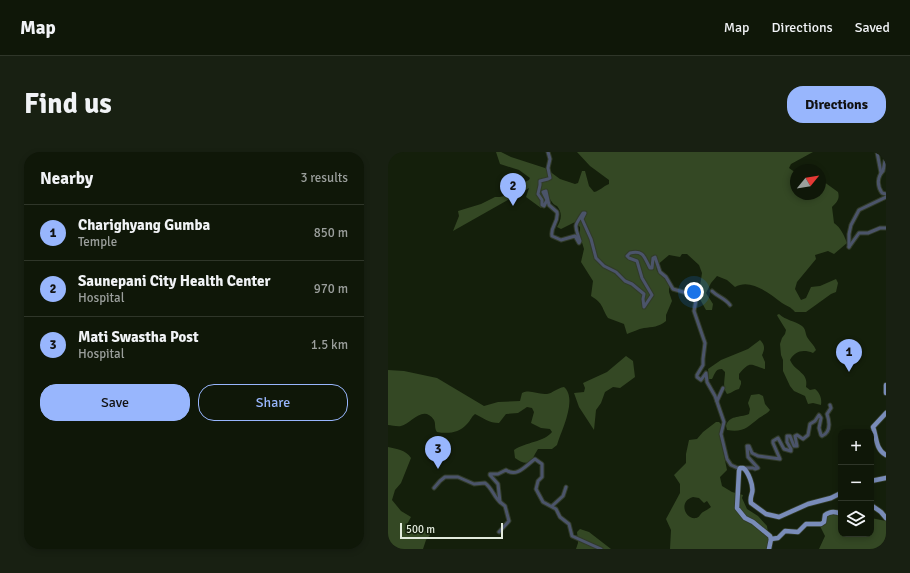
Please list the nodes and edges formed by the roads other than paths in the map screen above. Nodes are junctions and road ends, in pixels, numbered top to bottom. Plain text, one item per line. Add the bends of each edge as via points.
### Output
1 (548, 152) edge
2 (877, 152) edge
3 (886, 156) edge
4 (881, 173) junction
5 (886, 195) edge
6 (886, 228) edge
7 (712, 291) dead end
8 (730, 305) dead end
9 (886, 385) edge
10 (723, 388) dead end
11 (886, 393) edge
12 (717, 401) junction
13 (830, 405) dead end
14 (886, 413) edge
15 (886, 455) edge
16 (742, 468) junction
17 (886, 478) edge
18 (874, 480) edge
19 (566, 487) dead end
20 (434, 488) dead end
21 (838, 494) edge
22 (500, 502) junction
23 (552, 506) junction
24 (874, 507) edge
25 (838, 512) edge
26 (886, 518) edge
27 (499, 532) dead end
28 (771, 539) junction
29 (601, 549) edge
30 (769, 549) edge

1 - 12 street via 550,178 540,181 537,192 544,206 547,200 543,192 546,191 549,205 557,212 558,221 552,229 552,236 561,240 575,236 579,243 575,227 582,213 585,213 582,219 596,258 644,294 644,307 652,295 642,278 637,261 629,258 628,254 637,251 642,254 650,268 655,257 660,272 673,289 690,294 696,300 694,311 706,344 703,365 697,377 701,380 706,373 707,382
2 - 4 street
3 - 4 street
4 - 5 street via 878,186
5 - 6 street via 860,210 851,225 849,247 859,233
7 - 8 street
9 - 11 main road
10 - 12 street
12 - 16 street via 724,422 721,434 725,454 729,463 736,468
13 - 16 street via 827,414 829,429 825,435 821,435 819,415 810,424 808,435 804,439 796,435 797,446 794,446 790,436 787,436 791,451 784,449 778,438 773,440 780,459 758,456 747,446 748,457 758,468
14 - 15 main road via 873,427 877,444
16 - 21 main road via 747,471 752,488 751,503 773,516 781,517 804,505
16 - 28 main road via 737,508
17 - 18 main road
19 - 23 street via 563,496
20 - 22 street via 445,477 458,477 474,484 485,483
22 - 23 street via 498,484 490,474 506,470 515,472 535,459 542,463 542,475 536,489 543,502
22 - 27 street via 505,506 509,521
23 - 29 street via 569,524 572,536
24 - 26 main road
25 - 28 main road via 825,515 821,524 806,524 798,532 787,531 778,538
28 - 30 main road

